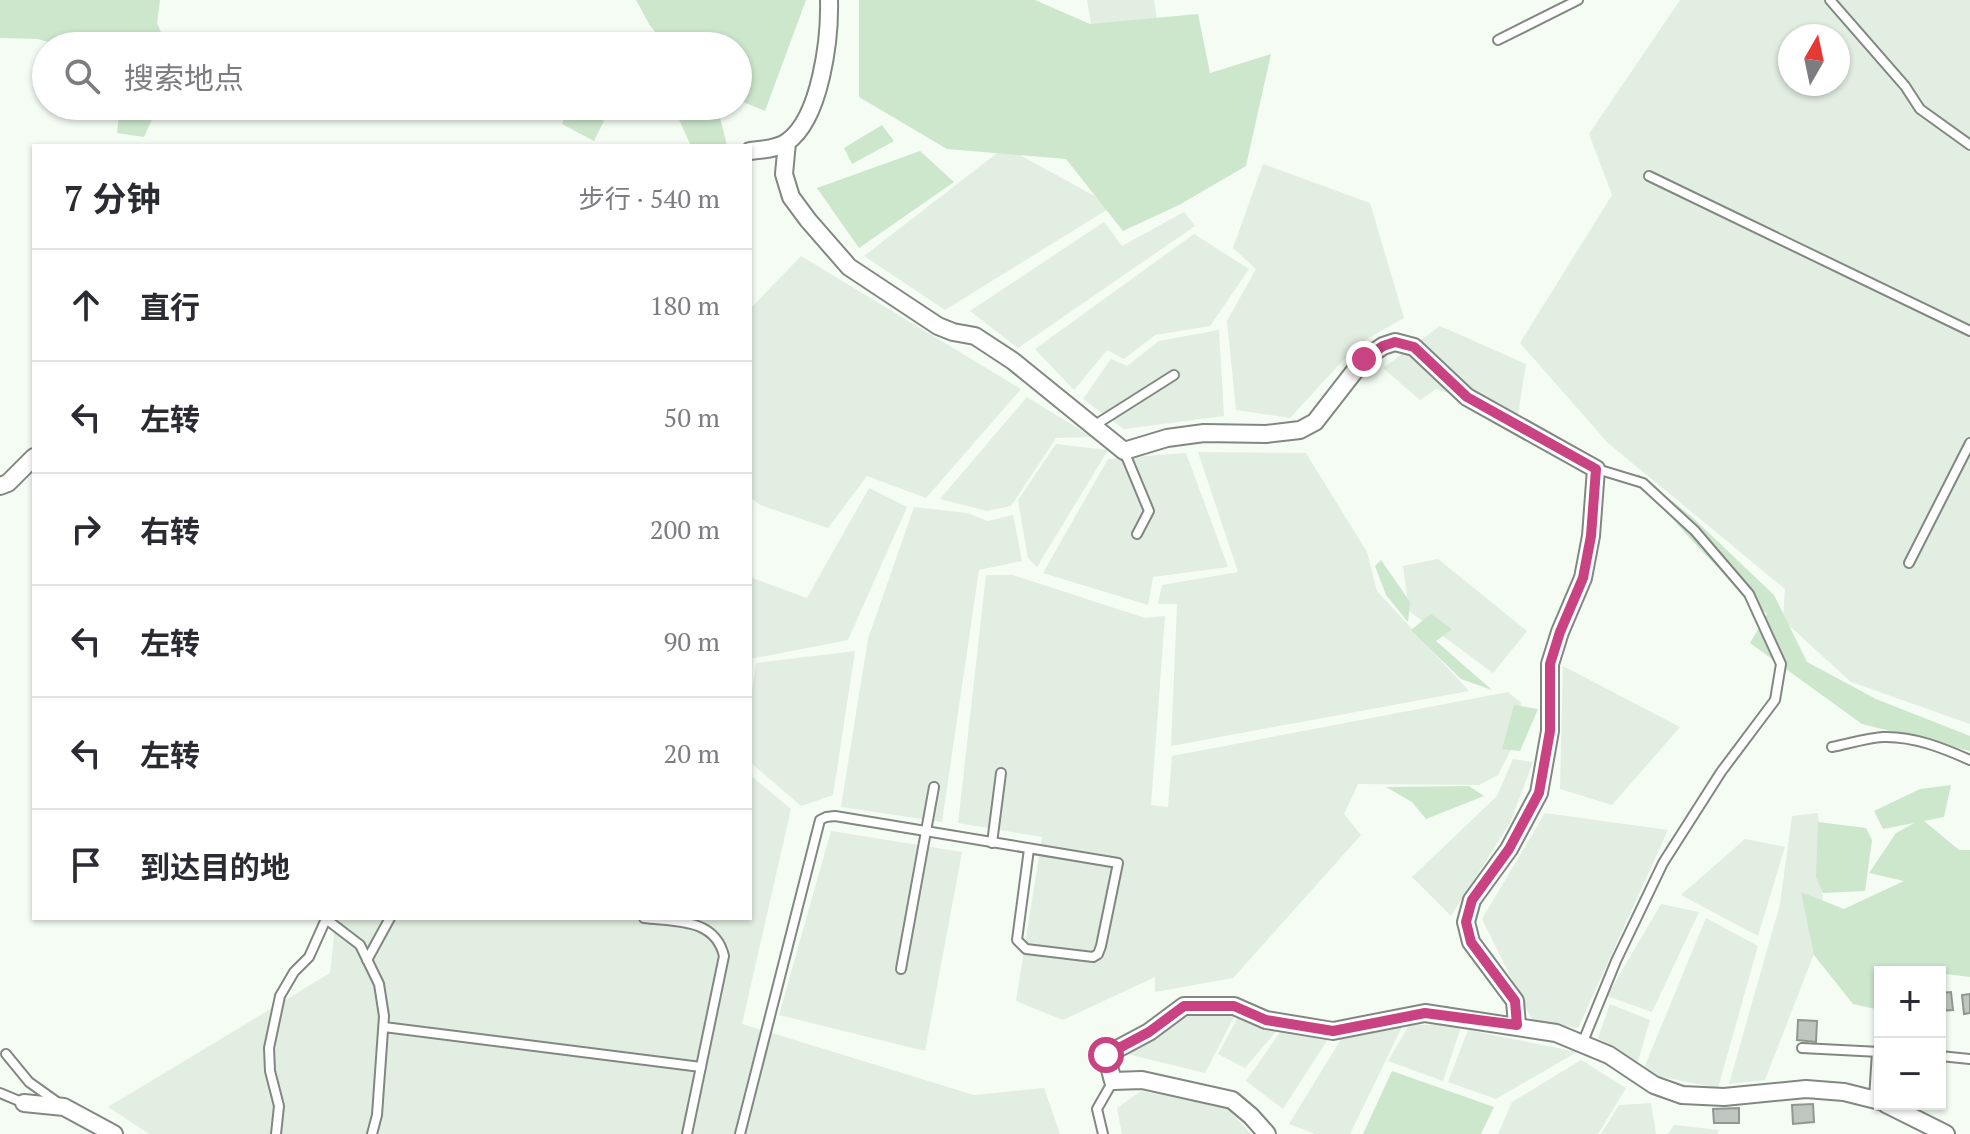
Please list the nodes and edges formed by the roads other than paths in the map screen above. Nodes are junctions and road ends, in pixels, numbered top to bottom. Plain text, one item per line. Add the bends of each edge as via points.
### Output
1 (829, 0) edge
2 (1578, 0) edge
3 (1830, 0) edge
4 (1498, 40) dead end
5 (787, 142) junction
6 (1970, 145) edge
7 (752, 151) edge
8 (1649, 176) dead end
9 (1970, 331) edge
10 (1174, 375) dead end
11 (1095, 425) junction
12 (1970, 443) edge
13 (1124, 451) junction
14 (32, 459) edge
15 (1596, 469) junction
16 (0, 486) edge
17 (1137, 534) dead end
18 (1909, 563) dead end
19 (1832, 747) dead end
20 (1970, 760) edge
21 (1001, 773) dead end
22 (934, 787) dead end
23 (928, 832) junction
24 (992, 843) junction
25 (1029, 849) junction
26 (326, 920) edge
27 (327, 920) edge
28 (389, 920) edge
29 (661, 920) edge
30 (367, 960) junction
31 (901, 969) dead end
32 (1517, 1025) junction
33 (384, 1027) junction
34 (1582, 1044) junction
35 (1802, 1048) dead end
36 (1874, 1052) edge
37 (6, 1054) dead end
38 (1946, 1057) edge
39 (1970, 1059) edge
40 (701, 1067) junction
41 (1113, 1081) junction
42 (0, 1093) edge
43 (1874, 1100) edge
44 (24, 1103) joint
45 (64, 1107) junction
46 (1898, 1110) edge
47 (114, 1134) edge
48 (276, 1134) edge
49 (372, 1134) edge
50 (687, 1134) edge
51 (740, 1134) edge
52 (1103, 1134) edge
53 (1267, 1134) edge
54 (1946, 1134) edge

1 - 5 street via 821,79
2 - 4 lane
3 - 6 lane via 1920,109
5 - 7 street
5 - 11 street via 784,174 791,197 849,267 938,326 975,336
8 - 9 lane
10 - 11 lane
11 - 13 street
12 - 18 lane
13 - 15 street via 1204,433 1300,430 1315,422 1364,359 1395,342 1414,347 1467,397
13 - 17 lane via 1149,511
14 - 16 street
15 - 32 street via 1583,578 1550,664 1550,731 1539,793 1509,849 1472,900 1466,922 1471,942 1515,1001
15 - 34 lane via 1643,483 1695,531 1749,594 1781,664 1775,700 1663,863
19 - 20 lane via 1882,737 1908,739
21 - 24 lane
22 - 23 lane
23 - 24 lane
23 - 31 lane
23 - 51 lane via 835,816 820,820
24 - 25 lane
25 - 25 lane via 1020,946 1098,954 1118,863
26 - 48 lane via 309,957 280,996 269,1048 279,1106
27 - 30 lane via 360,945
28 - 30 lane
29 - 40 lane via 702,925 722,945
30 - 33 lane via 379,984
32 - 34 street
32 - 41 street via 1425,1013 1333,1031 1266,1020 1234,1006 1184,1006 1106,1055
33 - 40 lane
33 - 49 lane
34 - 43 street via 1682,1095 1724,1097 1806,1089
35 - 36 lane
37 - 45 lane via 29,1082
38 - 39 lane
40 - 50 lane
41 - 52 lane via 1097,1109
41 - 53 street via 1142,1080 1232,1100
42 - 44 lane
44 - 45 street
45 - 47 street
46 - 54 street

